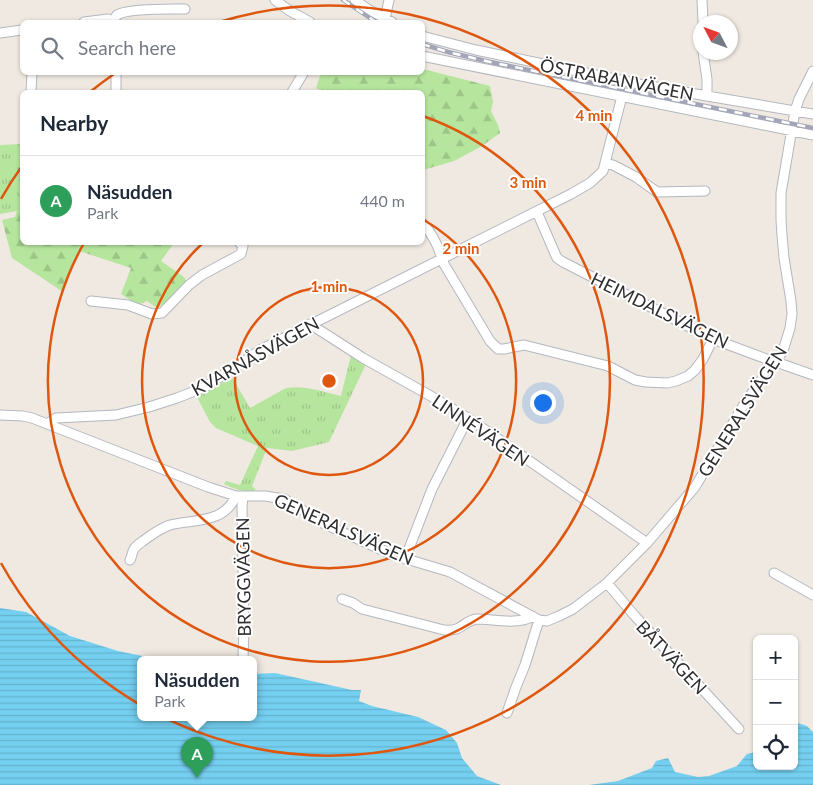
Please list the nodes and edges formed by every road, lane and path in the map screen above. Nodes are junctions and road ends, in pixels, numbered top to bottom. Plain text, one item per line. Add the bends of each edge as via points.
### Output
1 (275, 0) edge
2 (355, 0) edge
3 (389, 0) edge
4 (702, 0) edge
5 (185, 9) dead end
6 (703, 15) edge
7 (114, 20) edge
8 (306, 20) edge
9 (389, 20) edge
10 (20, 30) edge
11 (0, 33) edge
12 (425, 37) edge
13 (425, 57) edge
14 (704, 60) edge
15 (813, 72) edge
16 (32, 75) edge
17 (116, 75) edge
18 (302, 75) edge
19 (31, 90) edge
20 (116, 90) edge
21 (293, 90) edge
22 (622, 96) junction
23 (707, 96) junction
24 (795, 111) junction
25 (813, 114) edge
26 (792, 131) junction
27 (813, 135) edge
28 (605, 163) junction
29 (705, 191) dead end
30 (537, 212) junction
31 (425, 226) edge
32 (242, 245) edge
33 (442, 259) junction
34 (91, 301) dead end
35 (310, 324) junction
36 (713, 338) junction
37 (776, 362) junction
38 (813, 375) edge
39 (0, 415) edge
40 (468, 418) junction
41 (47, 424) junction
42 (239, 496) junction
43 (647, 544) junction
44 (405, 558) junction
45 (130, 560) dead end
46 (774, 573) dead end
47 (607, 582) junction
48 (813, 595) edge
49 (342, 599) dead end
50 (535, 618) junction
51 (243, 656) edge
52 (507, 713) dead end
53 (739, 729) dead end

1 - 8 street
2 - 9 street
3 - 9 street
4 - 6 street
5 - 7 street via 137,10 116,15
10 - 11 street
12 - 23 street, ÖSTRABANVÄGEN
13 - 22 street
14 - 23 street
15 - 24 street, GENERALSVÄGEN
16 - 19 street
17 - 20 street
18 - 21 street
22 - 26 street
22 - 28 street, KVARNÅSVÄGEN
23 - 24 street, ÖSTRABANVÄGEN
24 - 25 street, ÖSTRABANVÄGEN
24 - 26 street, GENERALSVÄGEN
26 - 27 street
26 - 37 street, GENERALSVÄGEN via 781,220 792,314 784,351
28 - 29 street via 636,177 657,192
28 - 30 street, KVARNÅSVÄGEN via 600,175 590,183
30 - 33 street, KVARNÅSVÄGEN
30 - 36 street, HEIMDALSVÄGEN via 557,258
31 - 33 street
32 - 34 street via 241,254 189,284 162,312 152,314 128,305
33 - 35 street, KVARNÅSVÄGEN
33 - 36 street via 490,341 498,349 524,345 608,366 635,380 667,383 676,382 695,370
35 - 40 street, LINNÉVÄGEN
35 - 41 street, KVARNÅSVÄGEN via 262,349 205,387 177,398 116,414 56,418
36 - 37 street, HEIMDALSVÄGEN
37 - 38 street, HEIMDALSVÄGEN
37 - 43 street, GENERALSVÄGEN via 743,406 695,487
39 - 41 street, GENERALSVÄGEN via 23,416
40 - 43 street, LINNÉVÄGEN
40 - 44 street via 432,489
41 - 42 street, GENERALSVÄGEN
42 - 44 street, GENERALSVÄGEN via 284,499 320,522
42 - 45 street via 226,510 211,518 160,530 134,548
42 - 51 street, BRYGGVÄGEN via 242,506
43 - 47 street, GENERALSVÄGEN
44 - 50 street, GENERALSVÄGEN via 450,572
46 - 48 street
47 - 50 street, GENERALSVÄGEN via 573,609 547,620
47 - 53 street, BÅTVÄGEN
49 - 50 street via 367,610 452,631 476,619 518,621
50 - 52 street via 525,665

